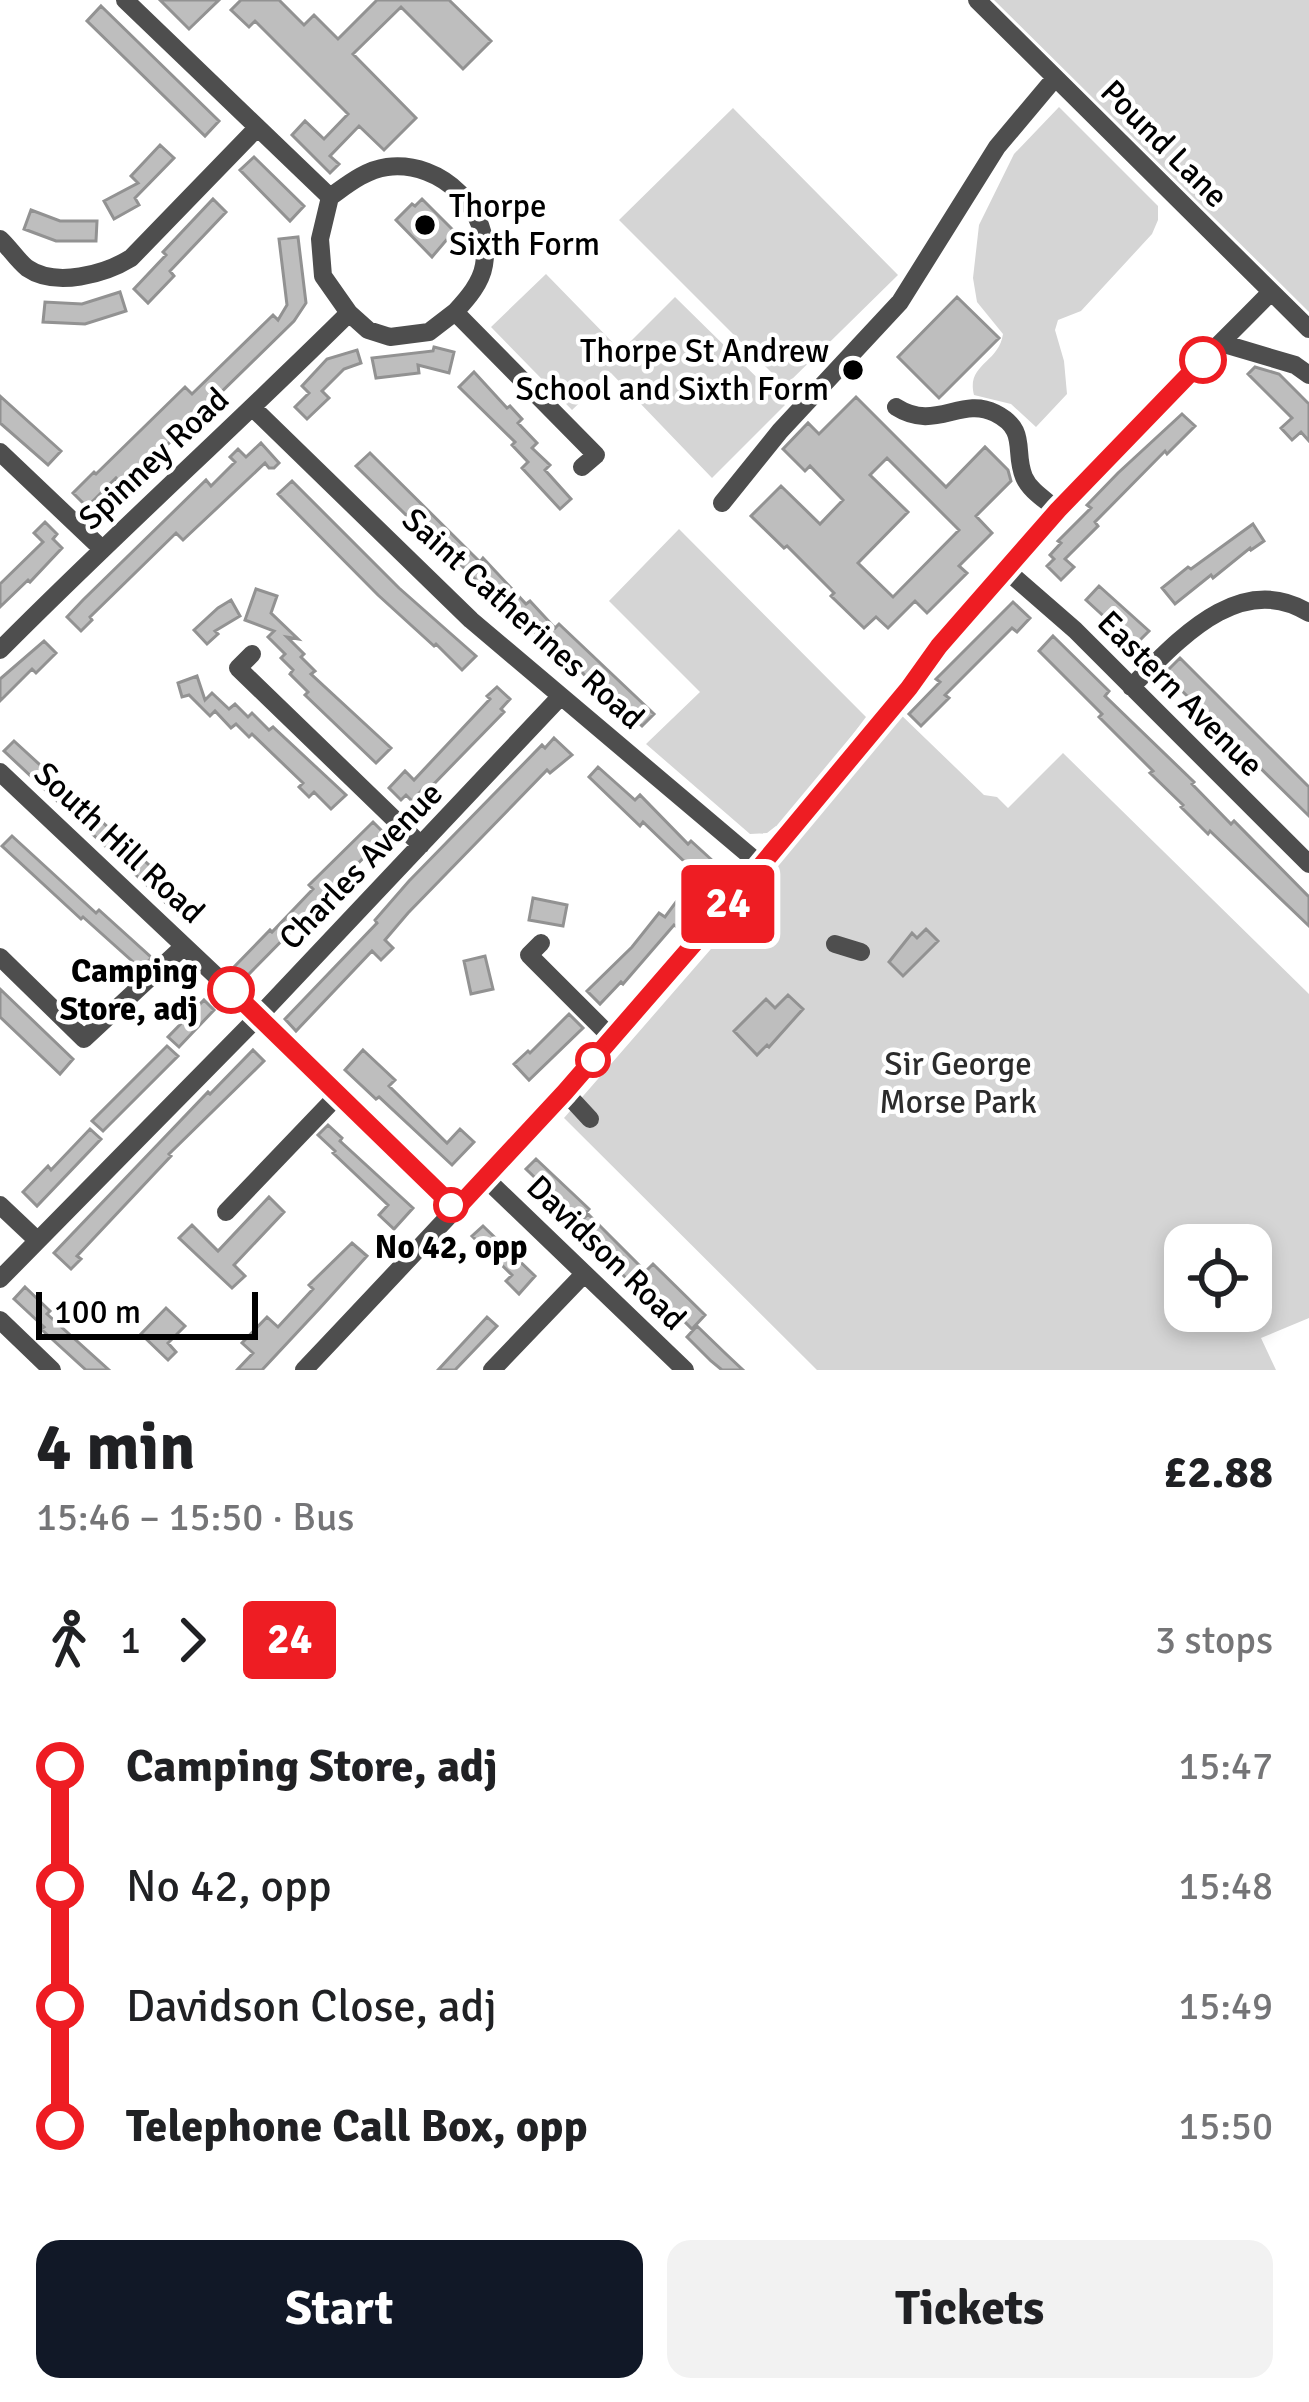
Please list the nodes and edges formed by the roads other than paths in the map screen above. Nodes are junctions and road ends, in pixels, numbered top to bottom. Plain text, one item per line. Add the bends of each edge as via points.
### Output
1 (125, 0) edge
2 (977, 0) edge
3 (1055, 79) junction
4 (256, 129) junction
5 (330, 197) junction
6 (2, 243) edge
7 (1271, 292) junction
8 (455, 312) junction
9 (349, 313) junction
10 (1309, 329) edge
11 (1221, 343) junction
12 (1309, 375) edge
13 (896, 407) dead end
14 (253, 408) junction
15 (0, 452) edge
16 (596, 457) dead end
17 (722, 502) dead end
18 (1058, 510) junction
19 (101, 548) junction
20 (1006, 569) junction
21 (1309, 613) edge
22 (0, 650) edge
23 (238, 668) dead end
24 (1131, 687) junction
25 (561, 697) junction
26 (0, 772) edge
27 (421, 844) junction
28 (1309, 864) edge
29 (762, 866) junction
30 (727, 907) junction
31 (763, 924) dead end
32 (836, 944) dead end
33 (184, 946) junction
34 (860, 952) dead end
35 (529, 955) dead end
36 (0, 957) edge
37 (259, 1016) junction
38 (612, 1038) junction
39 (565, 1092) junction
40 (340, 1094) junction
41 (590, 1119) dead end
42 (485, 1178) junction
43 (0, 1205) edge
44 (456, 1209) junction
45 (255, 1213) dead end
46 (37, 1240) junction
47 (584, 1274) junction
48 (0, 1279) edge
49 (0, 1320) edge
50 (52, 1370) edge
51 (304, 1370) edge
52 (492, 1370) edge
53 (685, 1370) edge

1 - 4 street
2 - 3 street, Pound Lane
3 - 7 street, Pound Lane
3 - 17 street via 997,146 903,298
4 - 5 street
4 - 6 street via 110,271 48,275
5 - 8 street via 387,167 449,182 485,233 484,268
5 - 9 street via 320,239 323,276
7 - 10 street, Pound Lane
7 - 11 street
8 - 9 street via 429,332 390,337
8 - 16 street
9 - 14 street, Spinney Road
11 - 12 street
11 - 18 street
13 - 18 street via 930,418 964,409 997,414 1018,436 1030,487
14 - 19 street, Spinney Road
14 - 25 street, Saint Catherines Road
15 - 19 street
18 - 20 street
19 - 22 street, Spinney Road
20 - 24 street, Eastern Avenue
20 - 29 street
21 - 24 street via 1256,601 1206,617
23 - 27 street
24 - 28 street, Eastern Avenue
25 - 27 street, Charles Avenue
25 - 29 street, Saint Catherines Road
26 - 33 street, South Hill Road
27 - 37 street, Charles Avenue
29 - 30 street
30 - 31 street via 749,927
30 - 38 street
32 - 34 street
33 - 36 street via 84,1040
33 - 37 street, South Hill Road
35 - 38 street
37 - 40 street, South Hill Road
37 - 46 street, Charles Avenue
38 - 39 street
39 - 41 street
39 - 42 street
40 - 44 street, South Hill Road
40 - 45 street via 233,1205
42 - 44 street
42 - 47 street, Davidson Road
43 - 46 street
44 - 51 street
46 - 48 street, Charles Avenue
47 - 52 street
47 - 53 street, Davidson Road
49 - 50 street

